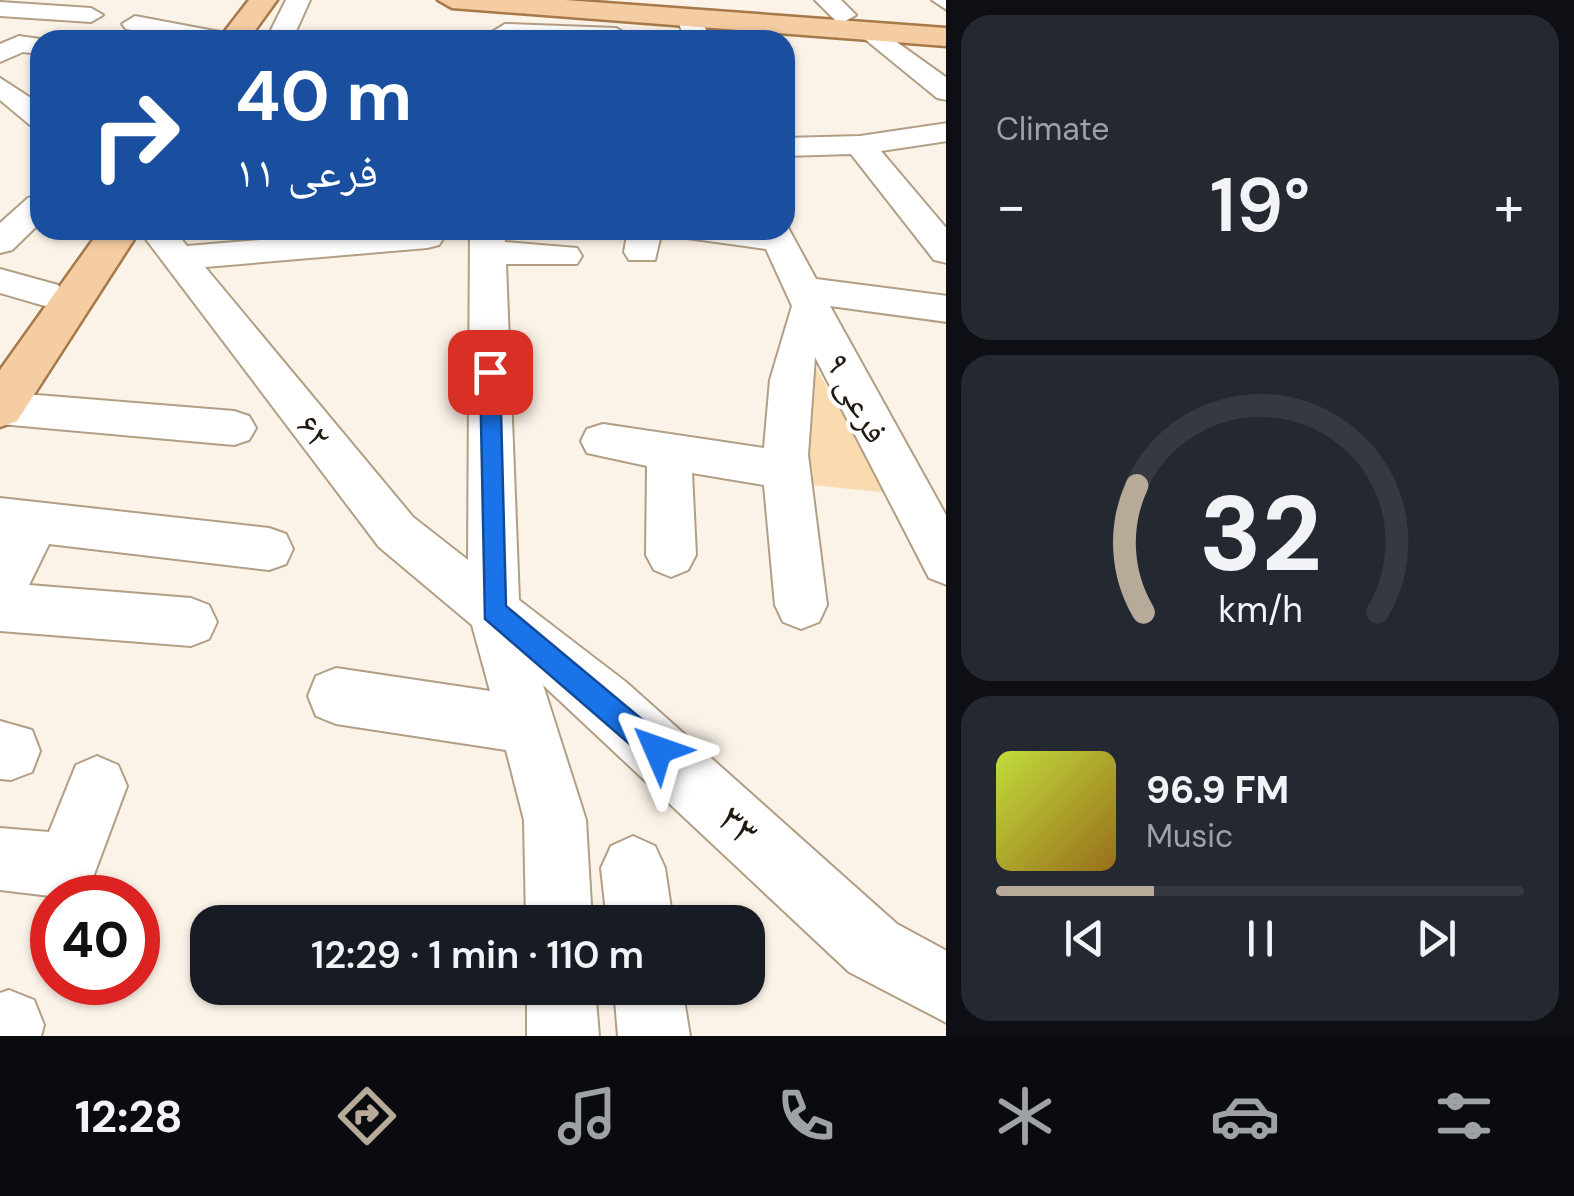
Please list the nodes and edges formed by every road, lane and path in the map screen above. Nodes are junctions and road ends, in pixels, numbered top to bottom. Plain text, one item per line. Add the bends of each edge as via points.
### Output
1 (263, 0) edge
2 (284, 0) edge
3 (298, 0) edge
4 (452, 0) edge
5 (163, 4) dead end
6 (835, 8) edge
7 (0, 9) edge
8 (675, 12) edge
9 (91, 15) dead end
10 (946, 23) edge
11 (135, 24) junction
12 (506, 26) edge
13 (124, 30) edge
14 (167, 30) edge
15 (240, 30) edge
16 (262, 30) edge
17 (284, 30) edge
18 (550, 30) edge
19 (870, 32) junction
20 (946, 37) edge
21 (30, 45) edge
22 (0, 54) edge
23 (946, 92) edge
24 (21, 97) edge
25 (0, 131) edge
26 (946, 132) edge
27 (860, 145) junction
28 (795, 147) edge
29 (30, 215) edge
30 (84, 240) edge
31 (113, 240) edge
32 (296, 240) edge
33 (778, 240) edge
34 (487, 241) edge
35 (0, 242) edge
36 (166, 244) edge
37 (946, 252) edge
38 (564, 256) dead end
39 (0, 280) edge
40 (45, 294) junction
41 (806, 299) junction
42 (946, 309) edge
43 (0, 358) edge
44 (0, 408) edge
45 (234, 428) dead end
46 (603, 441) dead end
47 (669, 452) junction
48 (785, 470) junction
49 (19, 518) edge
50 (269, 549) dead end
51 (672, 555) dead end
52 (946, 563) edge
53 (0, 592) edge
54 (800, 606) dead end
55 (0, 607) edge
56 (494, 611) junction
57 (191, 622) dead end
58 (336, 696) dead end
59 (528, 725) junction
60 (97, 786) dead end
61 (0, 859) edge
62 (558, 905) edge
63 (946, 989) edge
64 (562, 1005) edge
65 (650, 1005) edge
66 (563, 1036) edge
67 (654, 1036) edge

1 - 15 main road
2 - 16 main road
3 - 17 street
4 - 12 main road
5 - 11 street
6 - 8 main road
6 - 10 main road
7 - 9 street
8 - 12 main road
8 - 19 main road
11 - 13 street
11 - 14 street
12 - 18 street
19 - 20 main road
19 - 23 street
21 - 22 street
24 - 25 street
26 - 27 street
27 - 28 street
27 - 37 street
29 - 35 street
30 - 40 main road
31 - 44 main road
32 - 36 street
33 - 41 street, فرعی ۹
34 - 38 street
34 - 56 street
36 - 56 street, ۶۲ via 396,532
39 - 40 street
40 - 43 main road
41 - 42 street
41 - 48 street via 793,348
41 - 52 street, فرعی ۹
44 - 45 street
46 - 47 street
47 - 48 street
47 - 51 street
48 - 54 street
49 - 50 street
49 - 53 street
55 - 57 street
56 - 59 street
56 - 63 street, ۳۳ via 606,702 873,948
58 - 59 street
59 - 62 street via 555,820
60 - 61 street via 67,866
64 - 66 street
65 - 67 street

